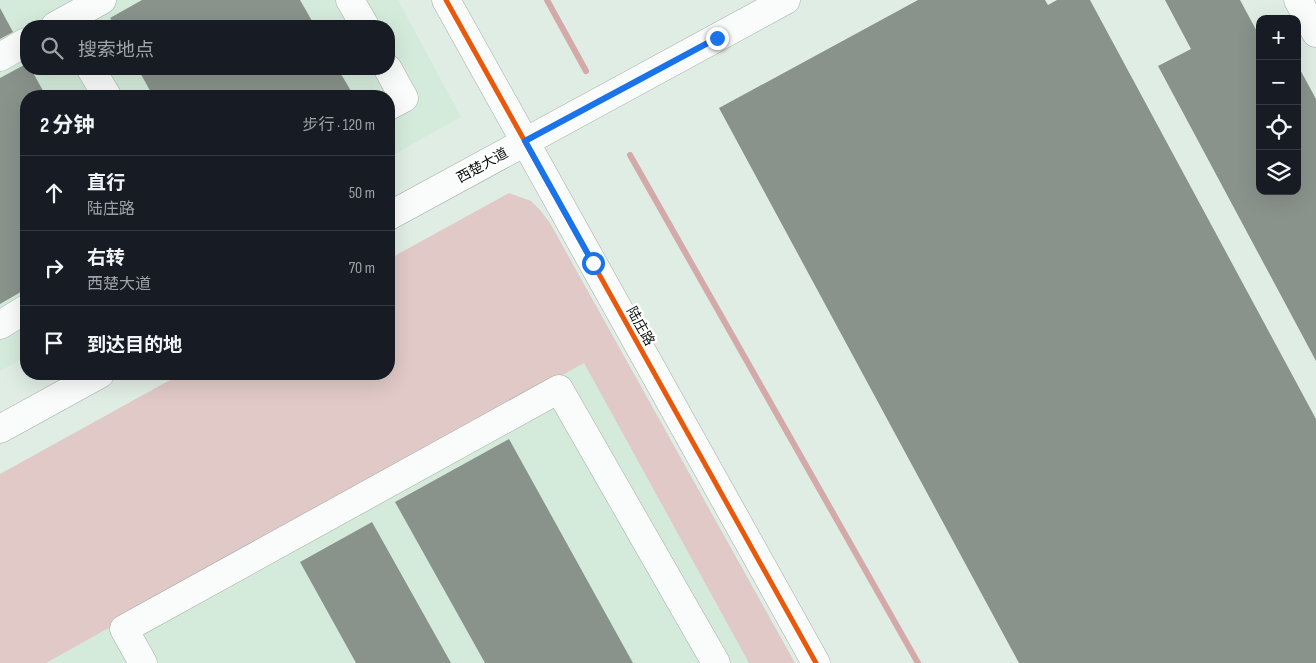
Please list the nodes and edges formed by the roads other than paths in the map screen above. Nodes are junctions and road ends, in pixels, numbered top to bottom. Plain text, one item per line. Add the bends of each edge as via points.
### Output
1 (102, 0) edge
2 (350, 0) edge
3 (446, 0) edge
4 (786, 0) edge
5 (1298, 0) edge
6 (60, 18) edge
7 (362, 20) edge
8 (1316, 33) edge
9 (20, 45) edge
10 (0, 57) edge
11 (95, 75) edge
12 (391, 75) edge
13 (103, 90) edge
14 (395, 103) edge
15 (525, 141) junction
16 (395, 213) edge
17 (20, 312) edge
18 (0, 324) edge
19 (89, 380) edge
20 (0, 429) edge
21 (143, 663) edge
22 (716, 663) edge
23 (816, 663) edge

1 - 6 street
2 - 7 street
3 - 15 street, 陆庄路
4 - 15 street, 西楚大道
5 - 8 street
9 - 10 street
11 - 13 street
12 - 14 street via 404,98
15 - 16 street, 西楚大道
15 - 23 street, 陆庄路
17 - 18 street
19 - 20 street
21 - 22 street via 124,629 559,389

